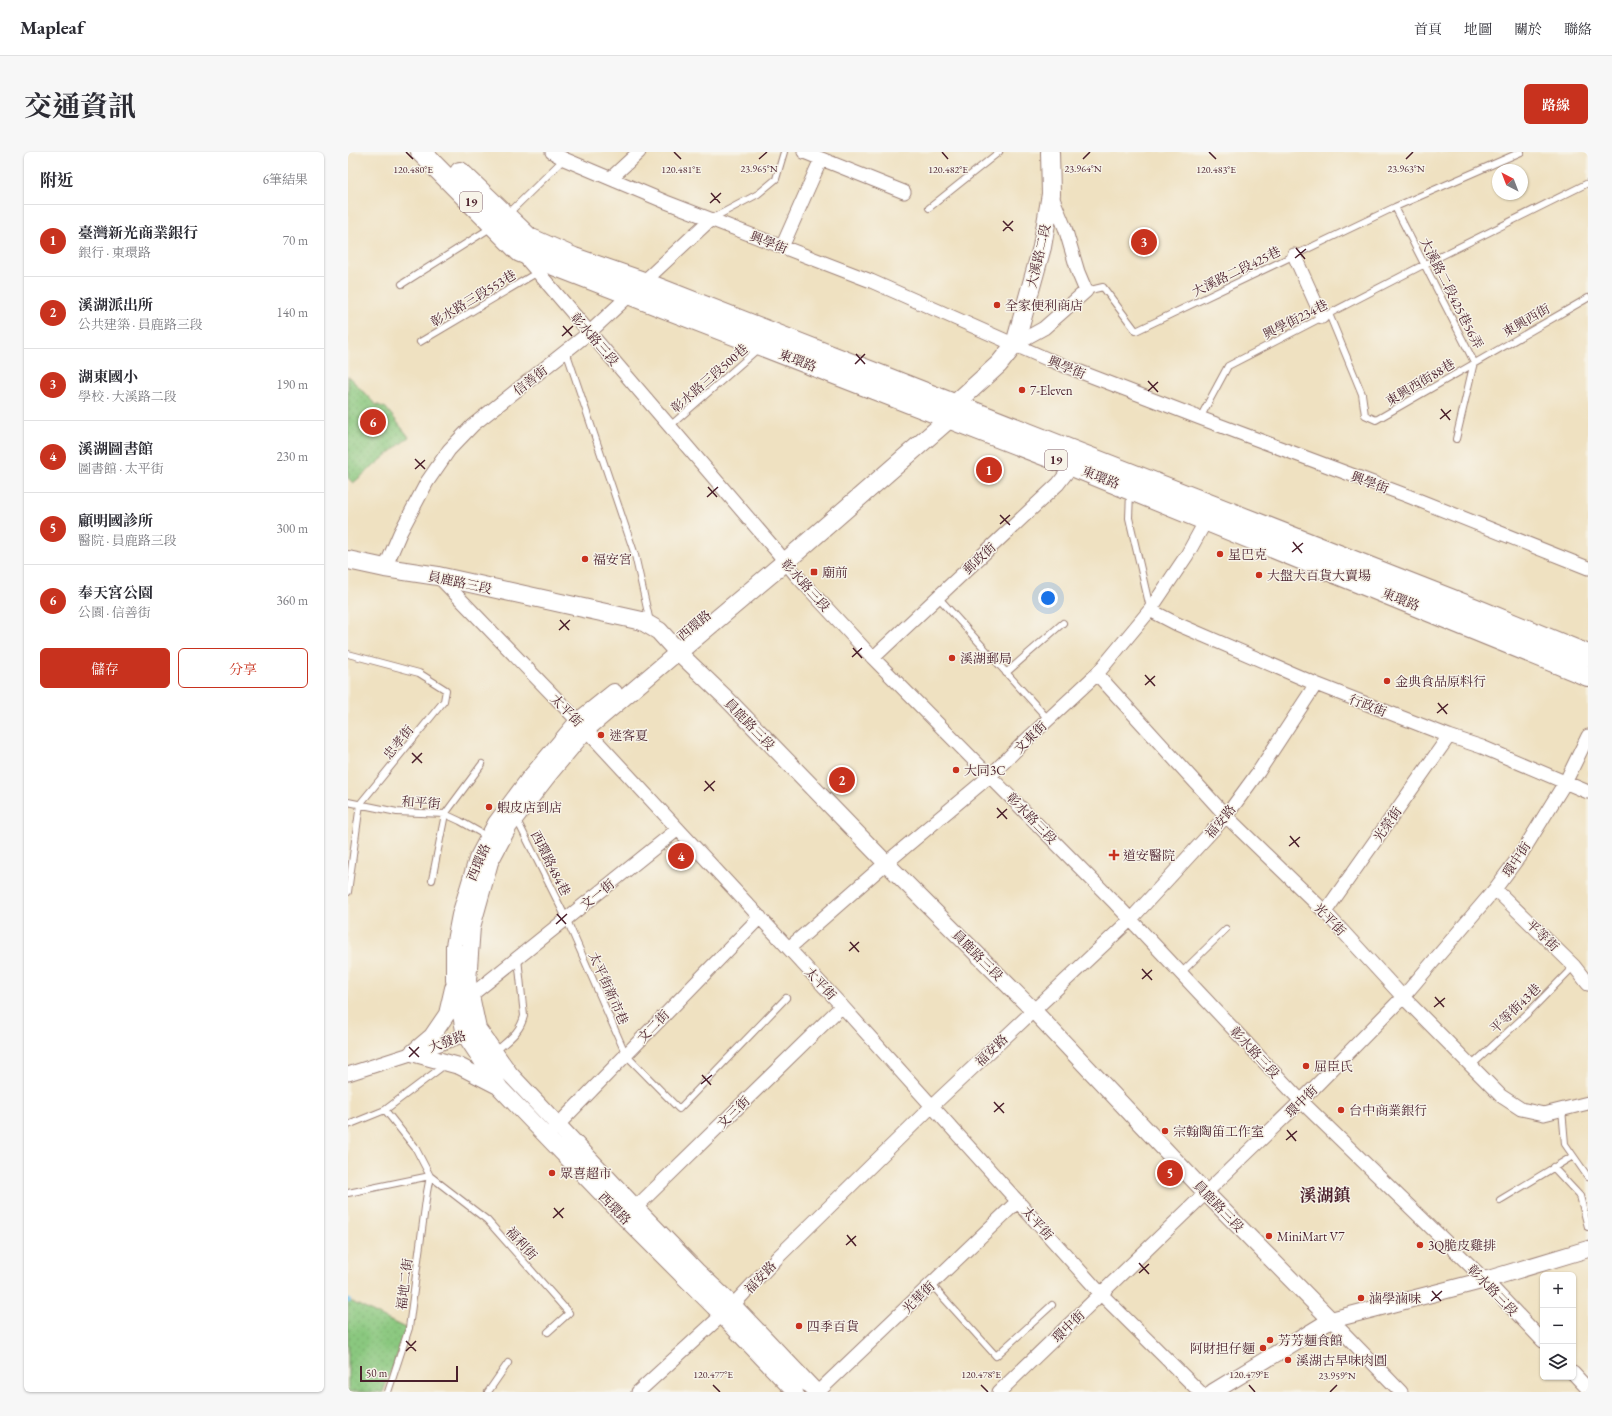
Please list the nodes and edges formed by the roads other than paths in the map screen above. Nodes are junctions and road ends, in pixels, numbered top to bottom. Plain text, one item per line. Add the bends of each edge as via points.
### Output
1 (422, 152) edge
2 (440, 152) edge
3 (552, 152) edge
4 (640, 152) edge
5 (784, 152) edge
6 (804, 152) edge
7 (999, 152) edge
8 (1521, 152) edge
9 (568, 156) edge
10 (1048, 157) edge
11 (821, 159) junction
12 (611, 178) junction
13 (1588, 182) edge
14 (904, 192) dead end
15 (1051, 194) junction
16 (1395, 207) junction
17 (929, 208) dead end
18 (500, 220) junction
19 (710, 220) junction
20 (524, 245) junction
21 (782, 247) junction
22 (1294, 255) junction
23 (1425, 264) junction
24 (538, 272) junction
25 (402, 284) dead end
26 (636, 288) junction
27 (1086, 291) junction
28 (1588, 298) edge
29 (1325, 316) junction
30 (590, 332) junction
31 (420, 342) dead end
32 (1015, 344) junction
33 (762, 346) junction
34 (566, 351) junction
35 (1474, 362) junction
36 (947, 413) junction
37 (1200, 418) junction
38 (670, 426) junction
39 (1456, 438) dead end
40 (1075, 459) junction
41 (1130, 489) junction
42 (1210, 513) junction
43 (782, 558) junction
44 (348, 560) edge
45 (385, 568) junction
46 (1588, 568) edge
47 (438, 576) junction
48 (938, 597) junction
49 (1150, 610) junction
50 (1063, 623) dead end
51 (650, 626) junction
52 (675, 649) junction
53 (348, 654) edge
54 (1588, 655) edge
55 (874, 658) junction
56 (1006, 673) junction
57 (1097, 674) junction
58 (1588, 676) edge
59 (1316, 684) junction
60 (1048, 719) junction
61 (582, 726) junction
62 (1449, 736) junction
63 (1588, 736) edge
64 (482, 764) dead end
65 (991, 775) junction
66 (1566, 781) junction
67 (1588, 792) edge
68 (348, 802) edge
69 (360, 804) junction
70 (444, 814) junction
71 (1226, 816) junction
72 (516, 818) junction
73 (678, 829) junction
74 (488, 837) junction
75 (886, 863) junction
76 (432, 880) dead end
77 (1495, 889) junction
78 (348, 892) edge
79 (1325, 912) junction
80 (760, 917) junction
81 (566, 918) junction
82 (1131, 919) junction
83 (1226, 929) dead end
84 (789, 948) junction
85 (518, 957) junction
86 (1574, 966) junction
87 (1181, 972) junction
88 (454, 980) junction
89 (1588, 984) edge
90 (1403, 997) junction
91 (786, 998) dead end
92 (465, 1000) junction
93 (842, 1006) junction
94 (1033, 1010) junction
95 (471, 1032) junction
96 (494, 1052) junction
97 (412, 1054) junction
98 (626, 1054) junction
99 (448, 1063) junction
100 (1471, 1066) junction
101 (348, 1074) edge
102 (500, 1088) junction
103 (1301, 1101) junction
104 (1588, 1103) edge
105 (932, 1106) junction
106 (385, 1110) junction
107 (1562, 1110) junction
108 (348, 1124) edge
109 (552, 1131) junction
110 (1573, 1156) junction
111 (1553, 1167) junction
112 (430, 1176) junction
113 (1588, 1177) edge
114 (348, 1193) edge
115 (1206, 1193) junction
116 (1500, 1200) dead end
117 (1018, 1201) junction
118 (630, 1213) junction
119 (1588, 1228) edge
120 (1588, 1249) edge
121 (1485, 1280) junction
122 (931, 1284) junction
123 (1102, 1294) junction
124 (1052, 1305) dead end
125 (727, 1310) junction
126 (1330, 1320) junction
127 (548, 1332) dead end
128 (1540, 1338) edge
129 (508, 1363) dead end
130 (1576, 1376) edge
131 (1588, 1389) edge
132 (388, 1392) edge
133 (488, 1392) edge
134 (638, 1392) edge
135 (794, 1392) edge
136 (817, 1392) edge
137 (999, 1392) edge
138 (1200, 1392) edge
139 (1213, 1392) edge
140 (1401, 1392) edge

1 - 18 main road, 19
2 - 18 main road, 19
3 - 9 street, 興學街
4 - 12 street
5 - 19 lane via 776,179 758,194
6 - 11 street
7 - 17 lane
8 - 16 lane, 大溪路二段425巷
9 - 12 street, 興學街
9 - 18 lane
10 - 15 main road, 大溪路二段
11 - 14 street
11 - 21 street
12 - 19 street, 興學街
13 - 23 lane, 興學街234巷
15 - 27 street
15 - 32 main road, 大溪路二段 via 1042,247
16 - 22 lane, 大溪路二段425巷
16 - 23 lane, 大溪路二段425巷56弄
18 - 20 main road, 19
18 - 25 lane
19 - 21 street, 興學街
19 - 26 street, 信善街
20 - 24 street, 彰水路三段
20 - 26 main road, 東環路 / 19 via 574,258
21 - 32 street, 興學街 via 871,281
22 - 27 lane, 大溪路二段425巷 via 1136,331 1103,287
22 - 29 street
23 - 29 lane, 興學街234巷
23 - 35 lane, 大溪路二段425巷56弄
24 - 30 street, 彰水路三段
24 - 31 lane, 彰水路三段553巷
26 - 30 street, 信善街
26 - 33 main road, 東環路 / 19
26 - 36 main road, 東環路 / 19
27 - 32 street via 1044,328
28 - 35 lane, 東興西街
29 - 35 lane, 東興西街88巷 via 1362,394 1366,415 1376,420
29 - 37 lane, 興學街234巷 via 1228,366
30 - 34 street, 信善街
30 - 38 street, 彰水路三段
32 - 36 main road, 大溪路二段 via 999,364
32 - 37 street, 興學街 via 1047,359
33 - 36 main road, 東環路 / 19
33 - 38 lane, 彰水路三段500巷
34 - 45 street, 信善街 via 473,425 448,450 400,532
34 - 51 lane via 636,555
35 - 39 lane, 大溪路二段425巷56弄
36 - 40 main road, 東環路 / 19
36 - 43 main road, 西環路
37 - 46 street, 興學街 via 1408,496
38 - 43 street, 彰水路三段
40 - 41 main road, 東環路 / 19
40 - 42 main road, 東環路 / 19
40 - 48 street, 郵政街 via 1058,484
41 - 42 main road, 東環路 / 19
41 - 49 lane via 1129,518
42 - 49 street, 文東街 via 1187,555
42 - 54 main road, 東環路 / 19 via 1476,609
42 - 58 main road, 東環路 / 19
43 - 52 main road, 西環路
43 - 55 street, 彰水路三段
44 - 45 main road, 員鹿路三段
45 - 47 main road, 員鹿路三段
47 - 51 main road, 員鹿路三段 via 642,621
47 - 61 street, 太平街
48 - 55 street, 郵政街
48 - 56 lane
49 - 57 street, 文東街
49 - 59 street, 行政街
50 - 56 lane
51 - 52 main road, 員鹿路三段 via 659,631
52 - 61 street, 西環路
52 - 75 street, 員鹿路三段
53 - 69 lane, 忠孝街 via 419,673 446,690 444,701
55 - 65 street, 彰水路三段
56 - 60 lane
57 - 60 street, 文東街
57 - 71 street, 光平街
59 - 62 street, 行政街
59 - 71 street, 福安路
60 - 65 street, 文東街
61 - 72 street, 西環路
61 - 73 street, 太平街
61 - 74 street, 西環路 via 528,780
62 - 66 street, 行政街
62 - 79 street, 光榮街
63 - 66 street, 環中街
64 - 70 lane
65 - 75 street, 文東街
65 - 82 street, 彰水路三段
66 - 67 street, 行政街
66 - 77 street, 環中街 via 1521,854
68 - 69 lane, 和平街
69 - 70 lane, 和平街 via 397,812
69 - 78 lane
70 - 74 lane, 和平街
70 - 76 lane
71 - 79 street, 光平街
71 - 82 street, 福安路
72 - 81 lane, 西環路484巷
72 - 92 street, 西環路 via 490,862 472,927
73 - 80 street, 太平街
73 - 81 street, 文一街
74 - 88 street, 西環路 via 477,858 460,915 454,946
75 - 84 street, 文東街
75 - 94 street, 員鹿路三段
77 - 86 street, 平等街
77 - 90 street, 環中街
79 - 90 street, 光平街
80 - 84 street, 太平街
80 - 98 street, 文二街
81 - 85 street, 文一街
81 - 98 lane, 太平街新市巷
82 - 87 street, 彰水路三段
82 - 94 street, 福安路
83 - 87 lane
84 - 93 street, 太平街
85 - 92 street, 文一街
85 - 96 lane via 524,1016 520,1029
86 - 89 street, 平等街
86 - 100 lane, 平等街43巷
87 - 103 street, 彰水路三段
88 - 92 street, 西環路
88 - 97 street via 448,1014 432,1036
90 - 100 street, 光平街
90 - 103 street, 環中街
91 - 98 lane, 太平街新市巷 via 679,1108
92 - 95 street, 西環路
93 - 105 street, 太平街
93 - 118 street, 文三街
94 - 105 street, 福安路
94 - 115 street, 員鹿路三段
95 - 96 street, 西環路
95 - 97 street, 大發路
95 - 102 street, 西環路
96 - 109 street, 西環路
97 - 99 street
97 - 101 street, 大發路
98 - 109 street, 文二街
99 - 102 street via 471,1071
99 - 106 lane
100 - 107 street, 光平街 via 1501,1096 1521,1109 1544,1114
102 - 109 street, 西環路
103 - 115 street, 環中街
103 - 121 street, 彰水路三段
104 - 107 street, 光平街
105 - 117 street, 太平街
105 - 125 street, 福安路
106 - 108 lane
106 - 112 lane, 福利街 via 416,1150
107 - 110 lane via 1565,1144
109 - 118 street, 西環路
110 - 111 lane
110 - 113 lane
111 - 116 lane
111 - 119 lane via 1580,1196
112 - 114 lane
112 - 127 lane, 福利街 via 487,1220 569,1313
112 - 132 lane, 福地二街 via 409,1328
115 - 123 street, 環中街
115 - 126 street, 員鹿路三段
117 - 122 street, 光華街
117 - 123 street, 太平街
118 - 125 street, 西環路 via 697,1271
120 - 121 street
121 - 126 street
121 - 128 street, 彰水路三段
122 - 124 lane via 996,1356
122 - 136 street, 光華街
123 - 137 street, 環中街
123 - 138 street, 太平街
125 - 134 street, 福安路
125 - 135 street, 西環路
125 - 136 street, 西環路
126 - 139 street
126 - 140 street
129 - 133 lane
130 - 131 street

